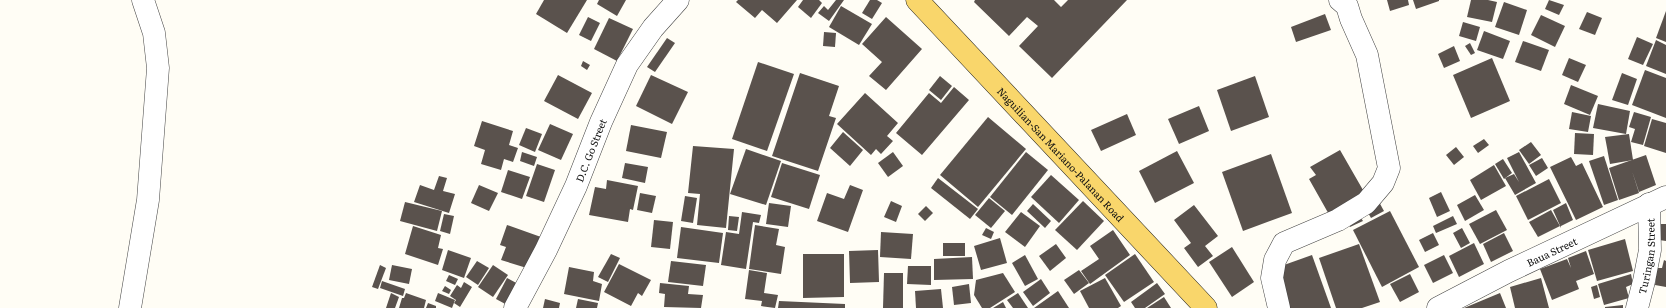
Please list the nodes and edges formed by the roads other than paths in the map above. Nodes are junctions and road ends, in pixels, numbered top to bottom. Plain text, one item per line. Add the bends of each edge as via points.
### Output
1 (143, 0) edge
2 (678, 0) edge
3 (917, 0) edge
4 (1340, 0) edge
5 (1658, 200) edge
6 (130, 308) edge
7 (515, 308) edge
8 (1206, 308) edge
9 (1279, 308) edge
10 (1438, 308) edge
11 (1637, 308) edge

1 - 6 street via 154,33 158,68 148,200
2 - 7 street, D.C. Go Street via 653,28 627,65 576,186
3 - 8 main road, Naguilian-San Mariano-Palanan Road
4 - 9 street via 1347,6 1367,55 1388,168 1383,182 1366,203 1338,220 1284,243 1275,260 1272,278
5 - 10 street, Baua Street
5 - 11 street, Turingan Street

